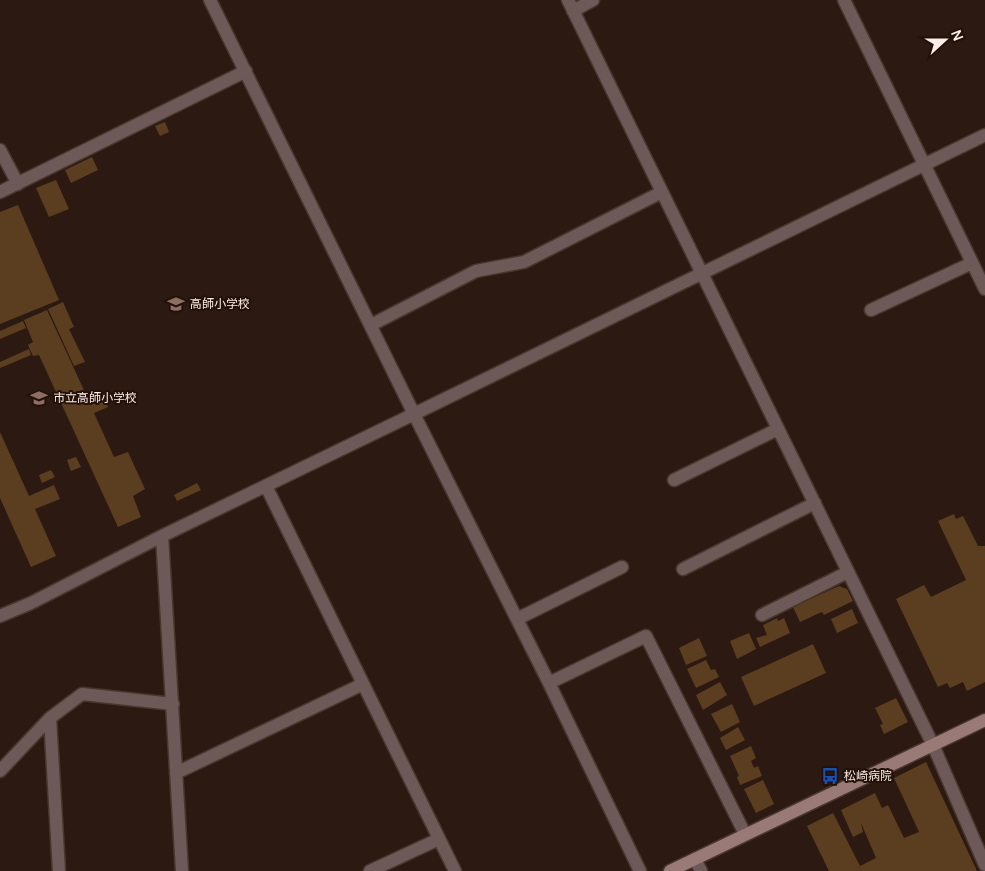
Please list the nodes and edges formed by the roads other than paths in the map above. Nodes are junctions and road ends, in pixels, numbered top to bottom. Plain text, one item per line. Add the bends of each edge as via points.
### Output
1 (210, 0) edge
2 (593, 0) edge
3 (844, 0) edge
4 (570, 5) edge
5 (246, 71) junction
6 (985, 135) edge
7 (0, 150) edge
8 (924, 164) junction
9 (18, 184) junction
10 (0, 192) edge
11 (662, 192) junction
12 (978, 266) edge
13 (702, 274) junction
14 (985, 289) edge
15 (871, 310) dead end
16 (371, 325) junction
17 (414, 414) junction
18 (778, 428) junction
19 (674, 480) dead end
20 (266, 486) junction
21 (815, 504) junction
22 (162, 536) junction
23 (622, 567) dead end
24 (683, 569) dead end
25 (848, 572) junction
26 (762, 615) dead end
27 (0, 616) edge
28 (517, 619) junction
29 (550, 683) junction
30 (363, 684) junction
31 (173, 704) junction
32 (50, 718) junction
33 (985, 720) edge
34 (933, 746) junction
35 (0, 771) edge
36 (176, 773) junction
37 (745, 834) junction
38 (439, 838) junction
39 (695, 859) junction
40 (985, 865) edge
41 (59, 871) edge
42 (182, 871) edge
43 (370, 871) edge
44 (455, 871) edge
45 (640, 871) edge
46 (670, 871) edge
47 (702, 871) edge

1 - 5 street
2 - 4 street
3 - 8 street
4 - 11 street
5 - 9 street
5 - 16 street
6 - 8 street
7 - 9 street
8 - 12 street
8 - 13 street
9 - 10 street
11 - 13 street
11 - 16 street via 524,262 476,271
12 - 14 street
12 - 15 street
13 - 17 street
13 - 18 street
16 - 17 street
17 - 20 street
17 - 28 street
18 - 19 street
18 - 21 street
20 - 22 street
20 - 30 street
21 - 24 street
21 - 25 street
22 - 27 street via 31,604
22 - 31 street
23 - 28 street
25 - 26 street
25 - 34 street
28 - 29 street
29 - 37 street via 646,636
29 - 45 street
30 - 36 street
30 - 38 street
31 - 32 street via 82,694
31 - 36 street
32 - 35 street
32 - 41 street
33 - 34 street
34 - 37 street
34 - 40 street
36 - 42 street
37 - 39 street
38 - 43 street
38 - 44 street
39 - 46 street
39 - 47 street

